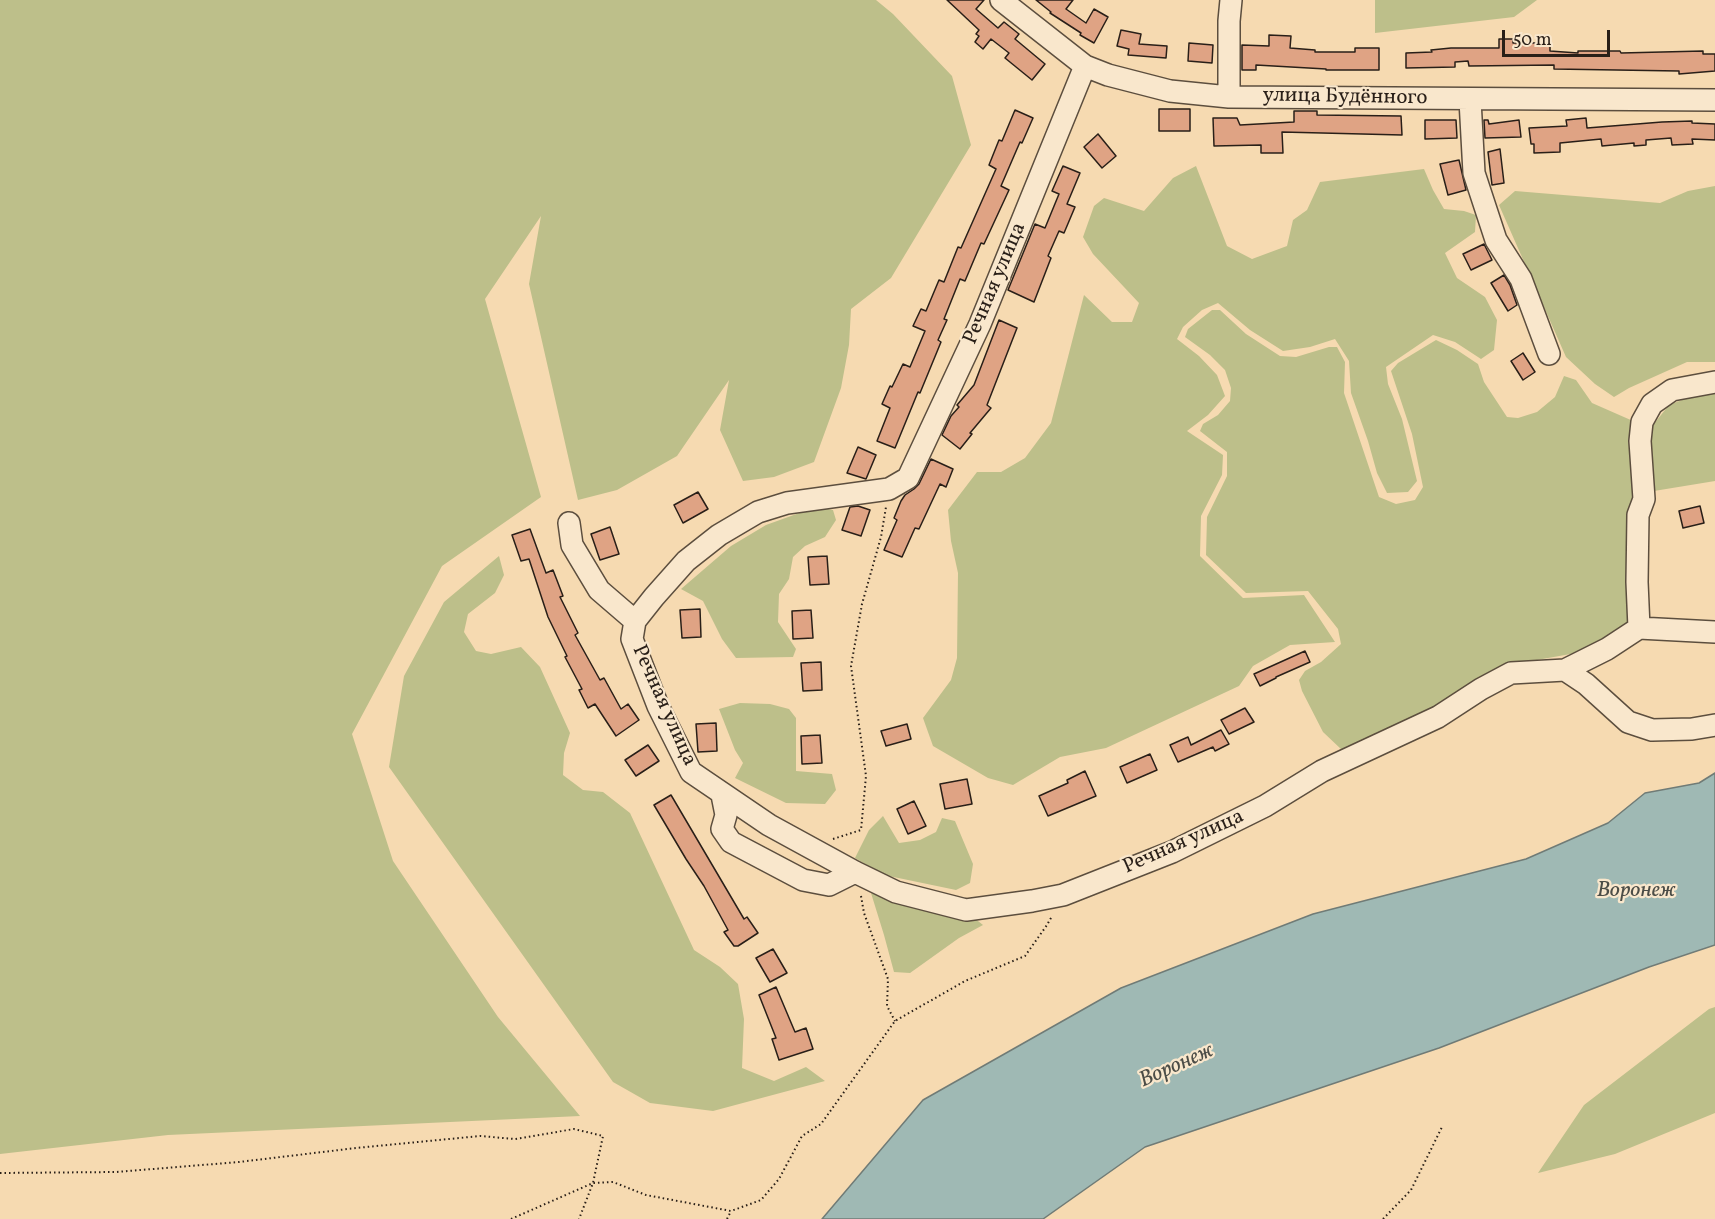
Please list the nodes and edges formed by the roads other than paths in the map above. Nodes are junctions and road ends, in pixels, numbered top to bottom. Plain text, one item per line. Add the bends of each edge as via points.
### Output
1 (1001, 0) edge
2 (1231, 0) edge
3 (1085, 66) junction
4 (1229, 97) junction
5 (1470, 100) junction
6 (1715, 100) edge
7 (1549, 354) dead end
8 (1715, 382) edge
9 (569, 523) dead end
10 (635, 621) junction
11 (1640, 628) junction
12 (1715, 632) edge
13 (1565, 670) junction
14 (1715, 725) edge
15 (722, 795) junction
16 (855, 872) junction

1 - 3 street, улица Будённого
2 - 4 street
3 - 4 street, улица Будённого via 1170,92
3 - 10 street, Речная улица via 980,324 908,478 889,489 787,503 758,512 686,561
4 - 5 street, улица Будённого
5 - 6 street, улица Будённого
5 - 7 street via 1474,173 1496,240 1521,279
8 - 11 street via 1672,390 1652,404 1642,422 1644,499 1638,515
9 - 10 street via 572,545 599,590
10 - 15 street, Речная улица via 632,639 690,772
11 - 12 street
11 - 13 street
13 - 14 street via 1628,722 1652,730
13 - 16 street, Речная улица via 1511,673 1437,717 1322,771 1255,811 1172,852 1063,895 966,910 896,892
15 - 16 street, Речная улица
15 - 16 street via 726,815 722,829 731,842 803,880 829,885

